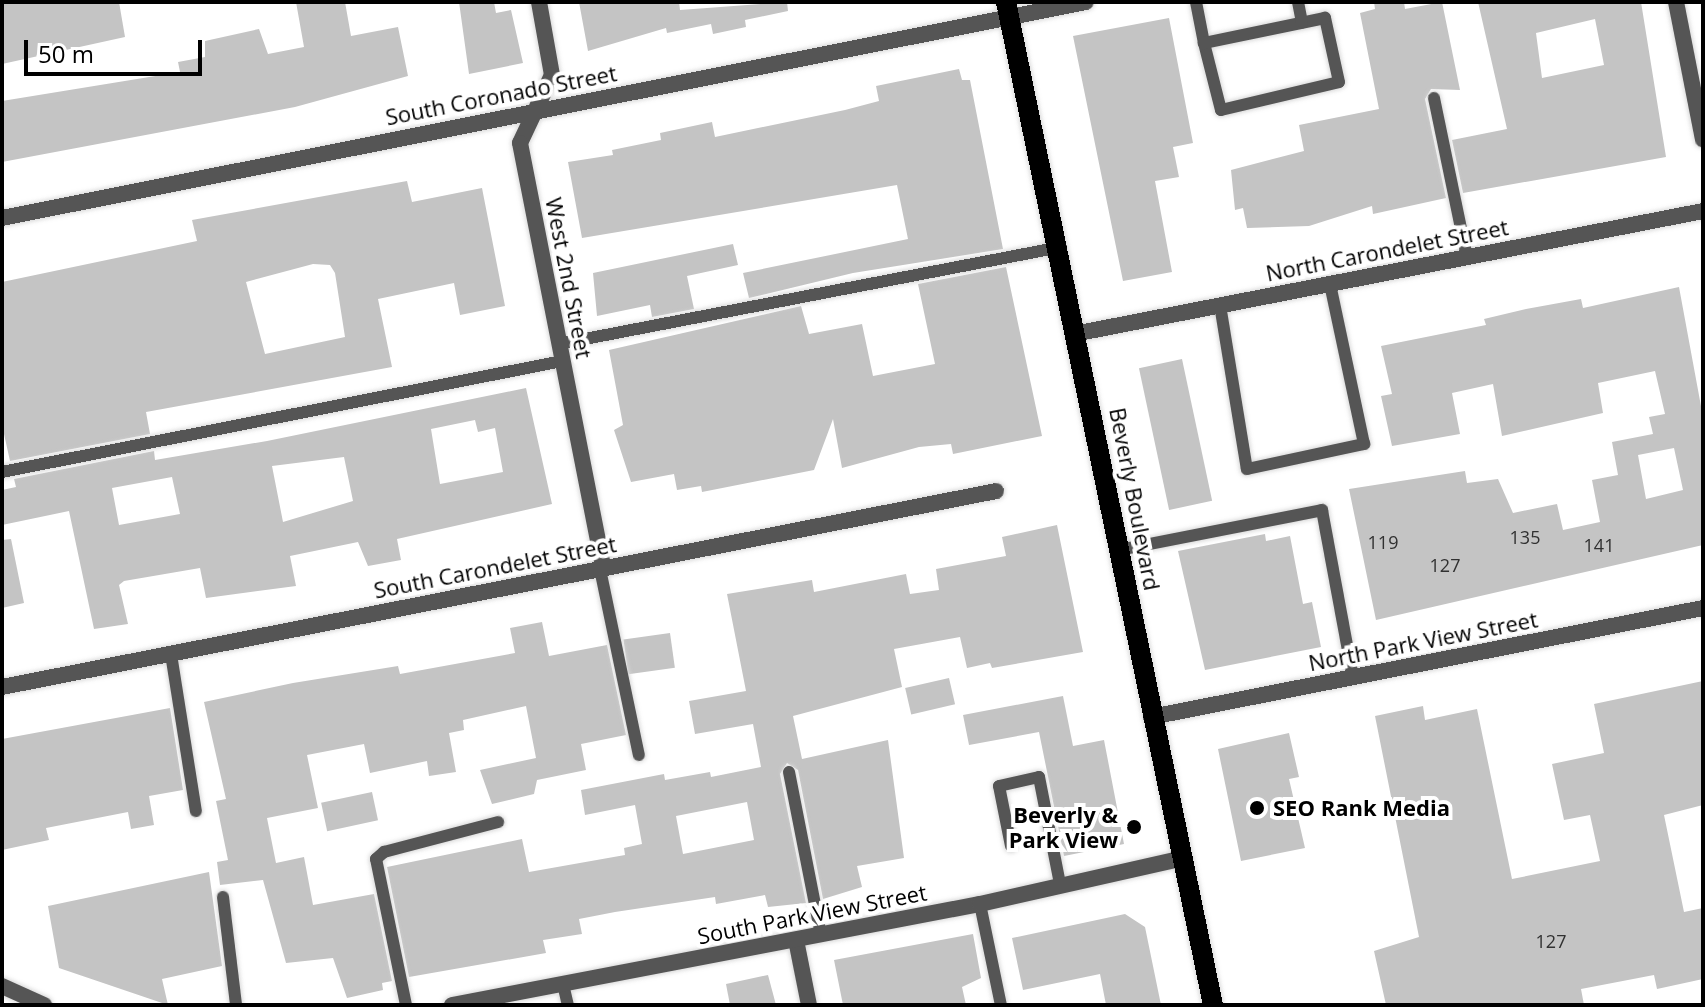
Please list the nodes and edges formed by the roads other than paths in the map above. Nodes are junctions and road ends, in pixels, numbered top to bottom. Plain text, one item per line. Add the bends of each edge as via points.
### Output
1 (539, 2) edge
2 (1086, 2) edge
3 (1196, 2) edge
4 (1298, 2) edge
5 (1676, 2) edge
6 (1008, 10) edge
7 (1302, 23) junction
8 (1204, 43) junction
9 (1434, 98) dead end
10 (536, 110) junction
11 (1703, 139) edge
12 (1703, 211) edge
13 (2, 218) edge
14 (1061, 247) junction
15 (1467, 257) junction
16 (1330, 284) junction
17 (1220, 305) junction
18 (1079, 333) junction
19 (559, 344) junction
20 (562, 361) junction
21 (2, 472) edge
22 (996, 491) dead end
23 (1119, 550) junction
24 (601, 568) junction
25 (1703, 608) edge
26 (171, 654) junction
27 (1353, 677) junction
28 (2, 687) edge
29 (1151, 717) junction
30 (639, 755) dead end
31 (789, 772) dead end
32 (196, 811) dead end
33 (498, 822) dead end
34 (1011, 846) dead end
35 (1180, 859) junction
36 (1060, 884) junction
37 (223, 897) dead end
38 (980, 904) junction
39 (821, 935) junction
40 (796, 940) junction
41 (563, 984) junction
42 (2, 986) edge
43 (44, 1005) edge
44 (236, 1005) edge
45 (406, 1005) edge
46 (452, 1005) edge
47 (568, 1005) edge
48 (809, 1005) edge
49 (1001, 1005) edge
50 (1213, 1005) edge

1 - 10 street, West 2nd Street via 552,75
2 - 6 street, South Coronado Street
3 - 8 lane
4 - 7 lane
5 - 11 street
6 - 10 street, South Coronado Street
6 - 14 main road, Beverly Boulevard
7 - 8 lane
7 - 8 lane via 1325,18 1339,82 1221,110
9 - 15 lane
10 - 13 street, South Coronado Street
10 - 19 street, West 2nd Street via 520,143
12 - 15 street, North Carondelet Street
14 - 18 main road, Beverly Boulevard
14 - 19 lane
15 - 16 street, North Carondelet Street
16 - 17 street, North Carondelet Street
16 - 17 lane via 1364,444 1247,469
17 - 18 street, North Carondelet Street
18 - 23 main road, Beverly Boulevard
19 - 20 street, West 2nd Street
20 - 21 lane
20 - 24 street, West 2nd Street
22 - 24 street, South Carondelet Street
23 - 27 lane via 1322,510
23 - 29 main road, Beverly Boulevard
24 - 26 street, South Carondelet Street
24 - 30 lane
25 - 27 street, North Park View Street
26 - 28 street, South Carondelet Street
26 - 32 lane
27 - 29 street, North Park View Street
29 - 35 main road, Beverly Boulevard
31 - 39 lane
33 - 45 lane via 384,852 376,859
34 - 36 lane via 999,786 1039,777
35 - 36 street, South Park View Street
35 - 50 main road, Beverly Boulevard
36 - 38 street, South Park View Street
37 - 44 lane
38 - 39 street, South Park View Street
38 - 49 lane
39 - 40 street, South Park View Street
40 - 41 street, South Park View Street
40 - 48 street
41 - 46 street, South Park View Street
41 - 47 lane
42 - 43 street

